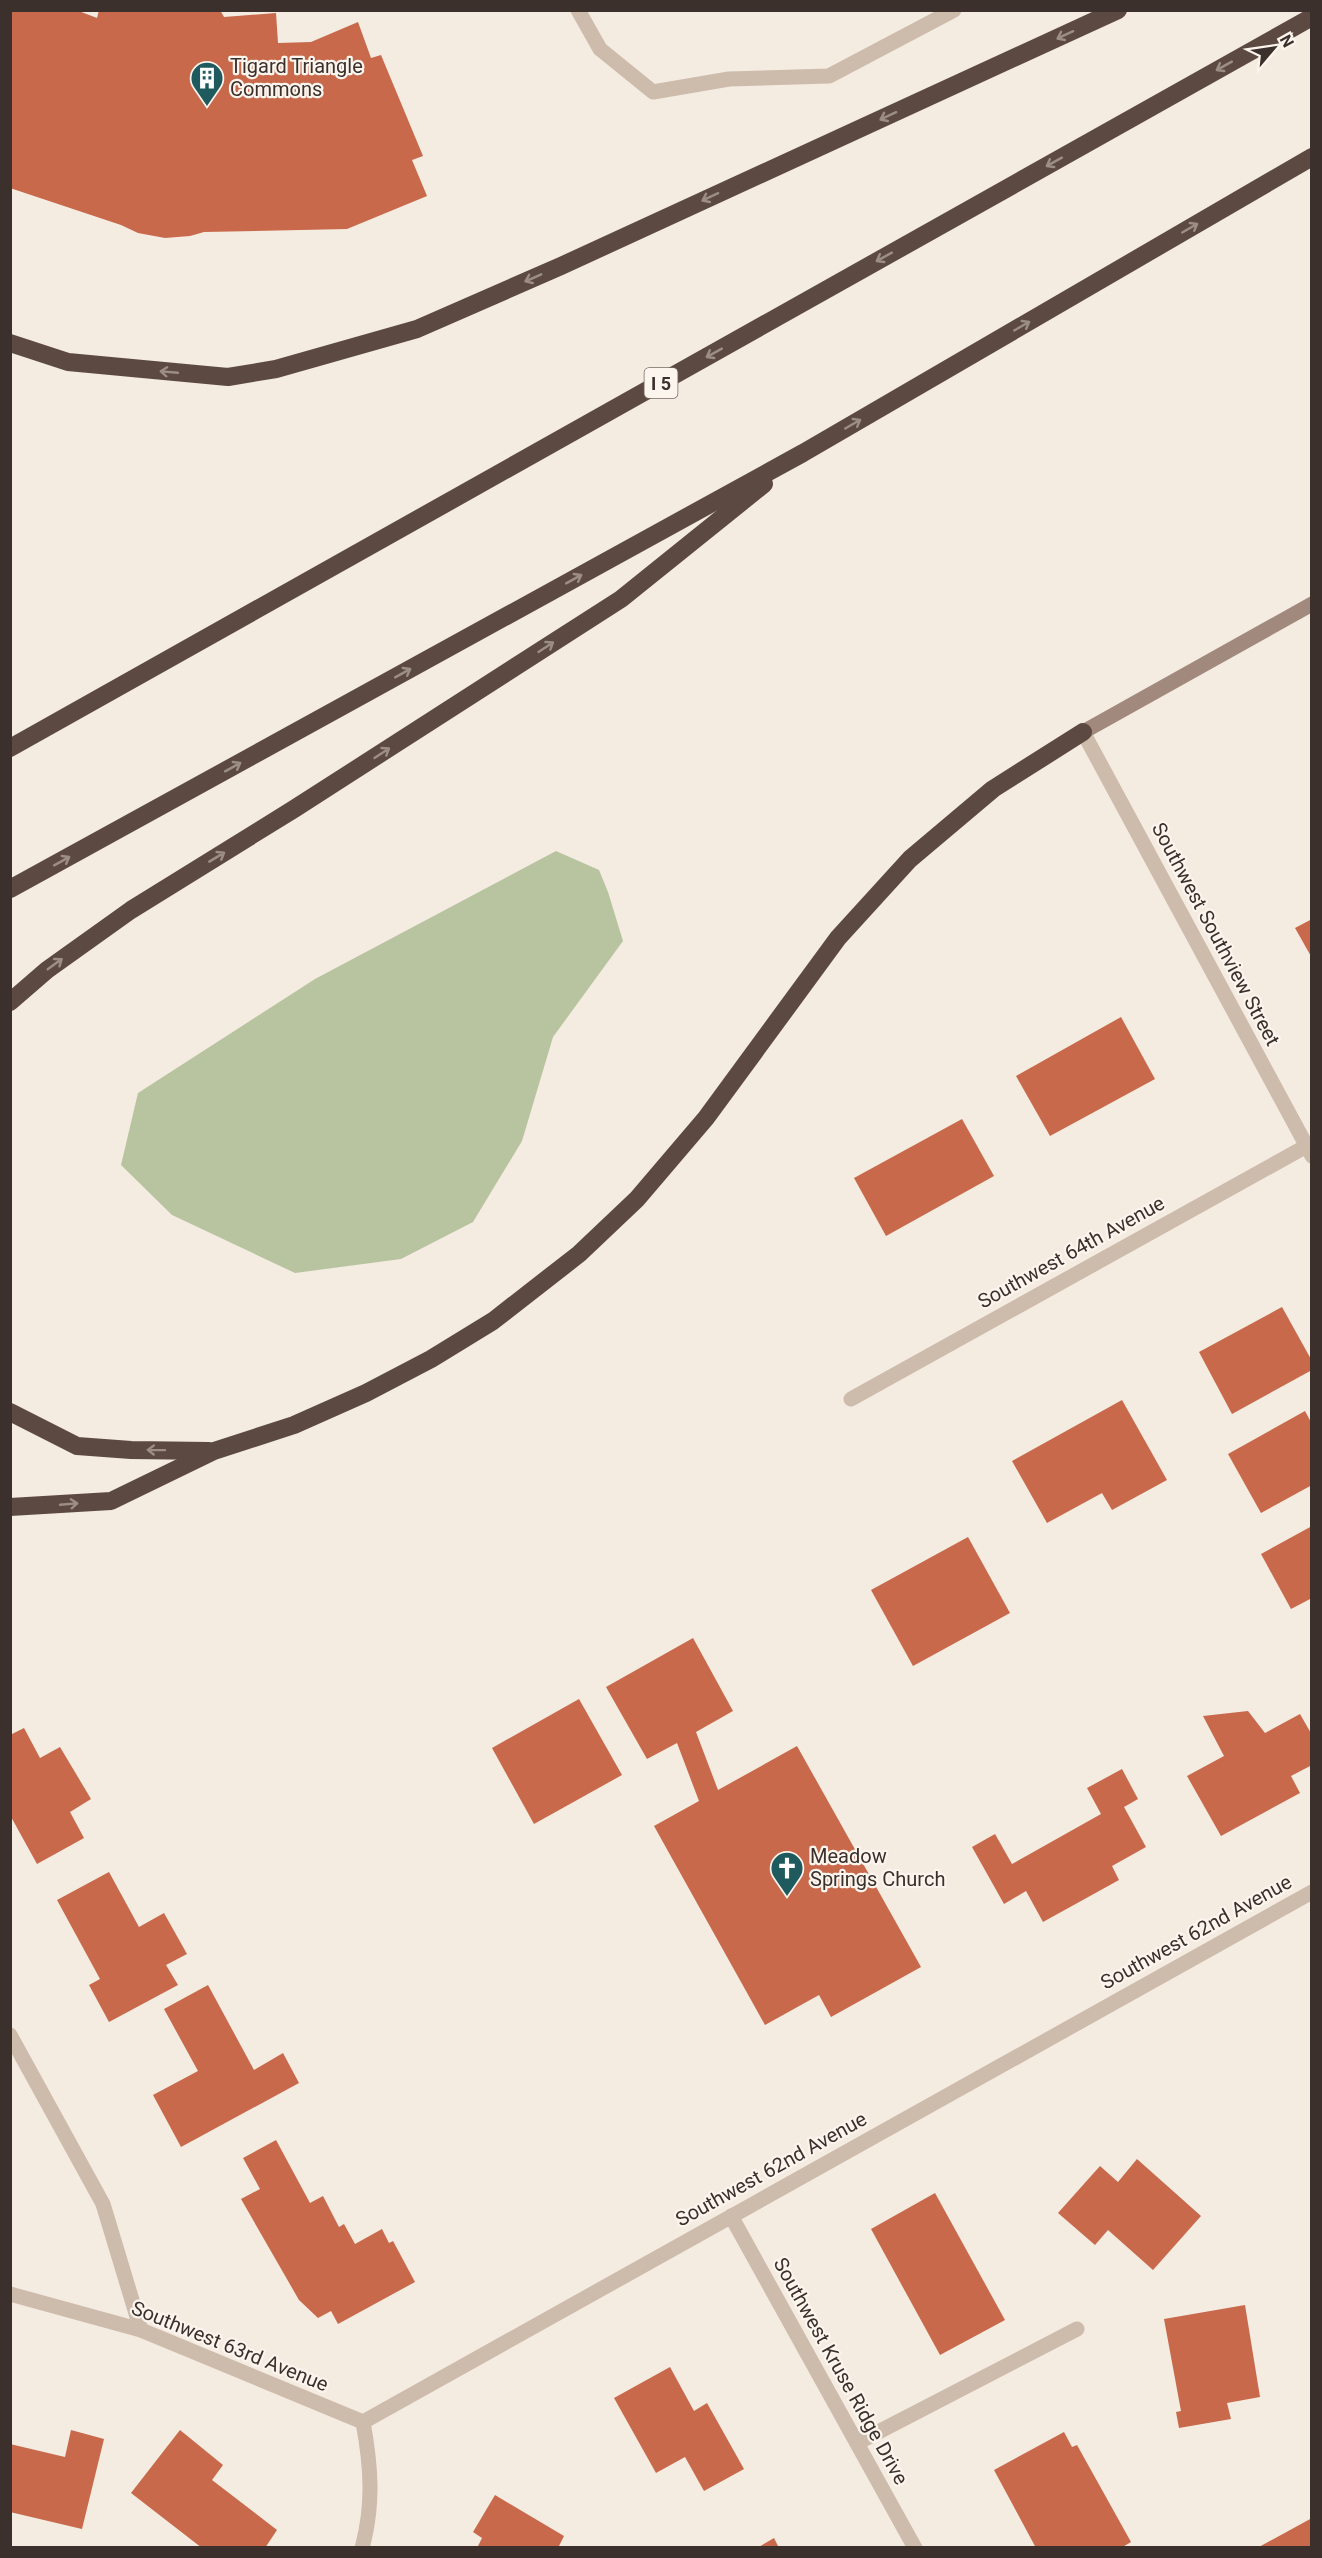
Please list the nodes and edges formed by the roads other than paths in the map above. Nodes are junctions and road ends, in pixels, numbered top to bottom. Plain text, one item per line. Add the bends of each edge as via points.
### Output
1 (578, 10) edge
2 (954, 10) edge
3 (1118, 10) edge
4 (1311, 17) edge
5 (1311, 158) edge
6 (10, 343) edge
7 (802, 453) junction
8 (1311, 604) edge
9 (1083, 732) junction
10 (10, 748) edge
11 (10, 889) edge
12 (10, 1002) edge
13 (1310, 1148) edge
14 (851, 1399) dead end
15 (10, 1412) edge
16 (214, 1451) junction
17 (10, 1507) edge
18 (1311, 1892) edge
19 (10, 2036) edge
20 (731, 2216) junction
21 (10, 2294) edge
22 (1077, 2329) dead end
23 (141, 2330) junction
24 (363, 2422) junction
25 (857, 2443) junction
26 (362, 2547) edge
27 (915, 2547) edge

1 - 2 street via 600,49 653,92 729,79 830,76
3 -> 6 highway via 417,329 276,369 228,377 68,363
4 -> 10 highway, I 5
7 -> 5 highway
11 -> 7 highway
12 -> 7 highway via 131,909 621,599
8 - 9 main road
9 - 13 street, Southwest Southview Street
9 - 16 highway via 993,789 910,858 838,938 706,1118 637,1199 562,1268 493,1321 384,1384 294,1425
13 - 14 street, Southwest 64th Avenue
16 -> 15 highway via 77,1446
17 -> 16 highway via 111,1501
18 - 20 street, Southwest 62nd Avenue
19 - 23 street via 103,2204
20 - 24 street, Southwest 62nd Avenue
20 - 25 street, Southwest Kruse Ridge Drive
21 - 23 street, Southwest 63rd Avenue
22 - 25 street
23 - 24 street, Southwest 63rd Avenue
24 - 26 street via 372,2497
25 - 27 street, Southwest Kruse Ridge Drive

